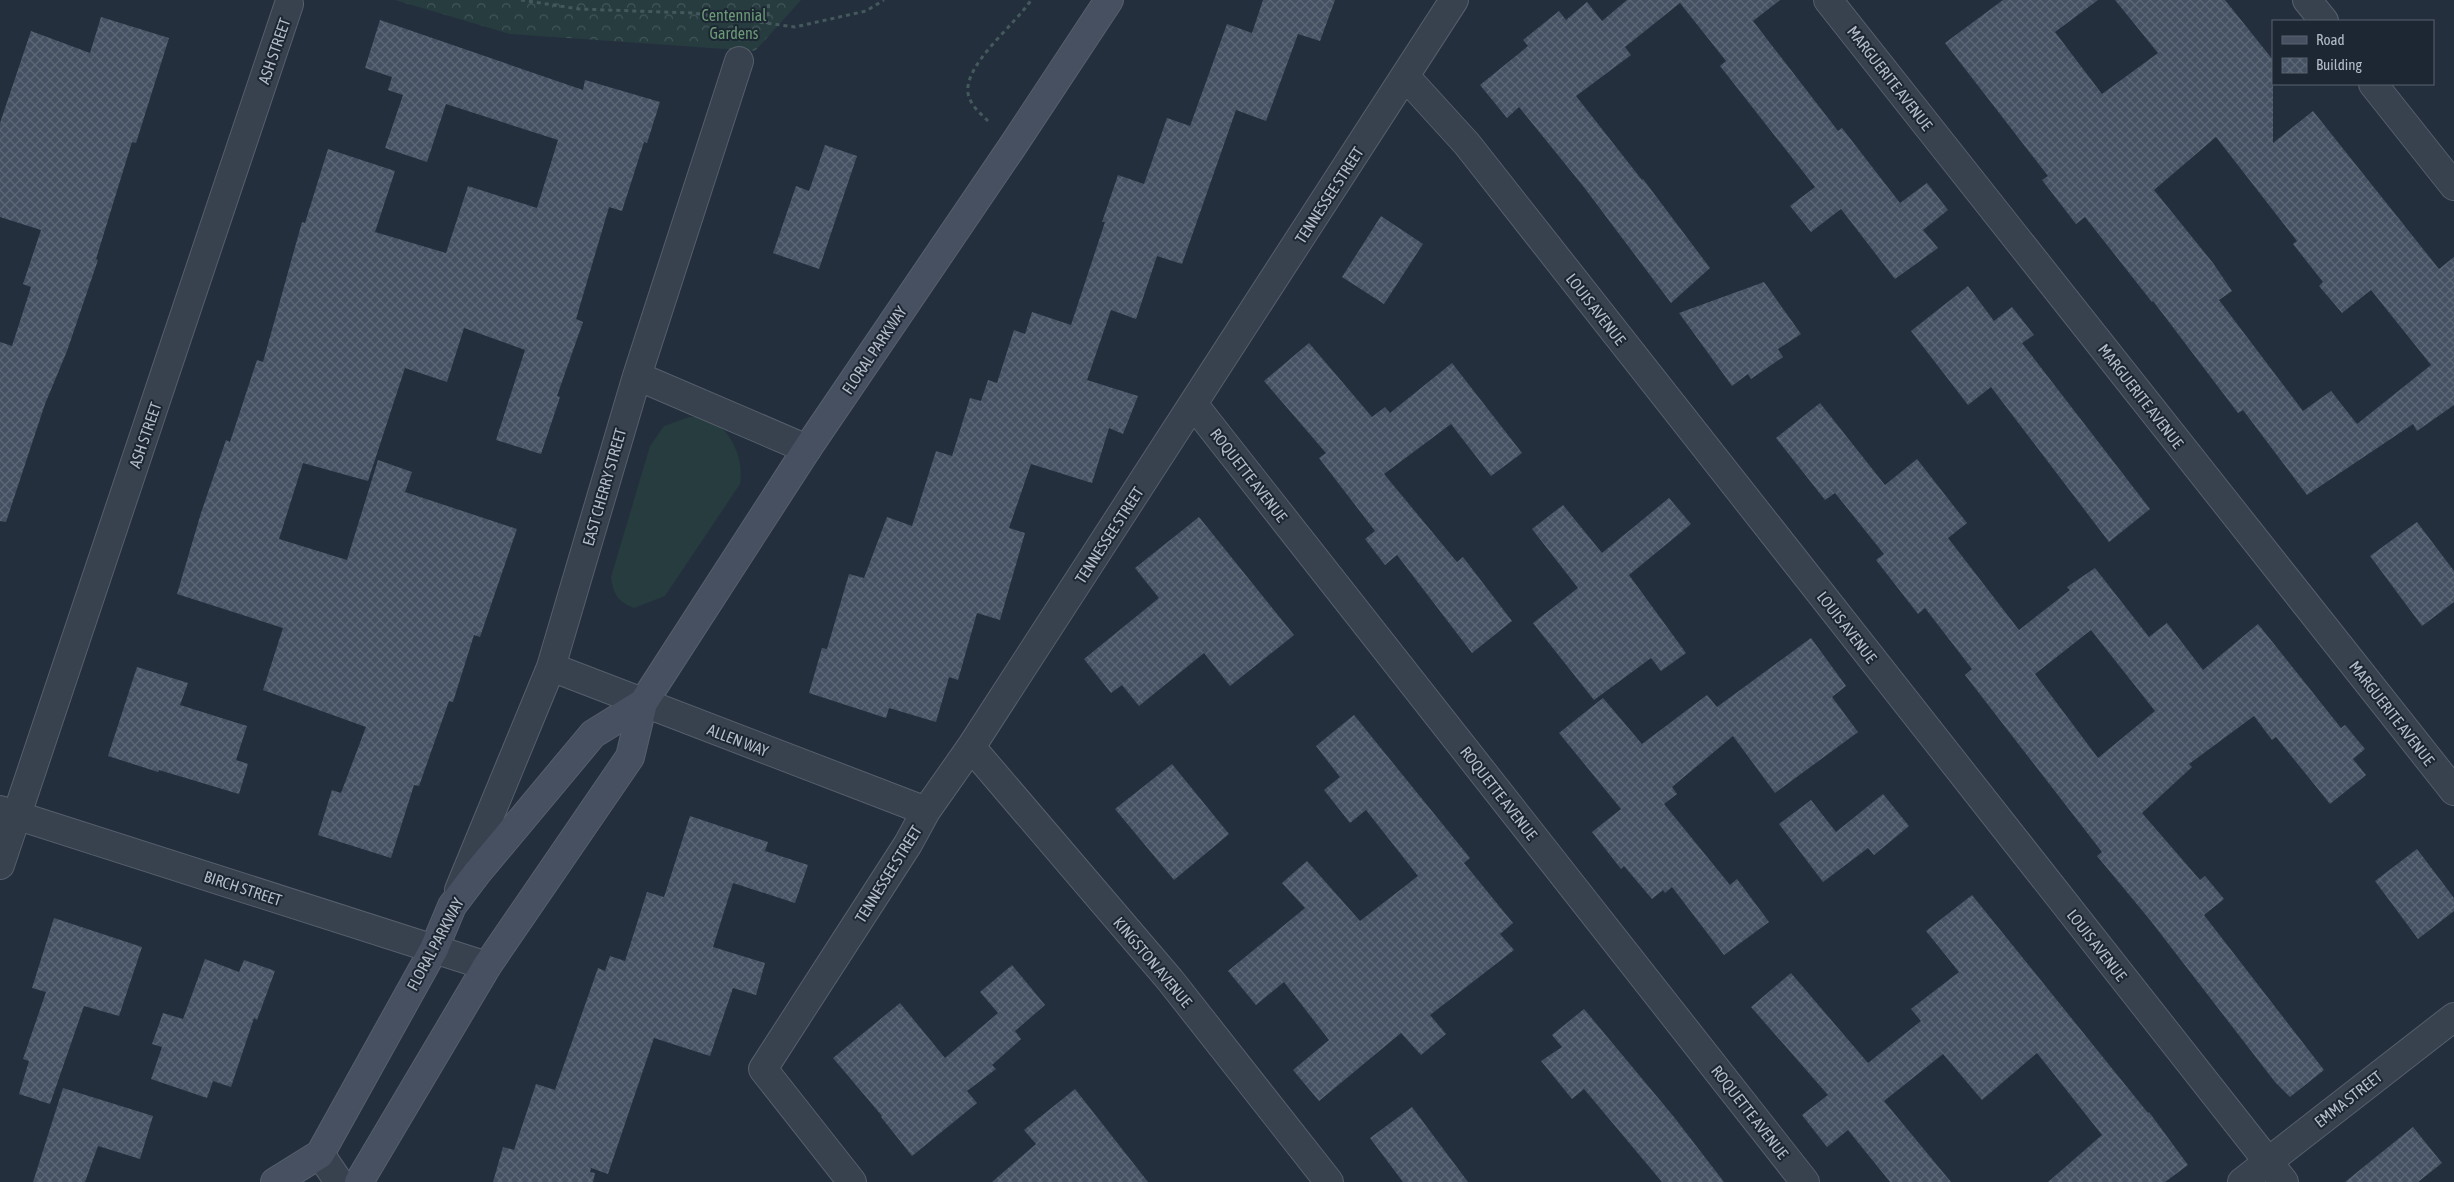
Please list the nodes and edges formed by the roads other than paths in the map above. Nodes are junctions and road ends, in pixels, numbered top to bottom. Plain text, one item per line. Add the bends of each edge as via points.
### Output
1 (1109, 0) edge
2 (1454, 0) edge
3 (1828, 0) edge
4 (290, 4) dead end
5 (739, 61) dead end
6 (1405, 76) junction
7 (2375, 85) edge
8 (2454, 186) edge
9 (637, 376) junction
10 (1194, 405) junction
11 (807, 449) junction
12 (551, 667) junction
13 (643, 703) junction
14 (971, 747) junction
15 (2454, 791) edge
16 (926, 811) junction
17 (8, 812) edge
18 (0, 865) edge
19 (452, 906) junction
20 (434, 948) junction
21 (487, 966) junction
22 (2454, 1017) edge
23 (320, 1154) junction
24 (2276, 1172) edge
25 (275, 1182) edge
26 (339, 1182) edge
27 (359, 1182) edge
28 (852, 1182) edge
29 (1329, 1182) edge
30 (1805, 1182) edge
31 (2242, 1182) edge

1 - 11 street, FLORAL PARKWAY
2 - 6 street, TENNESSEE STREET
3 - 15 street, MARGUERITE AVENUE
4 - 17 street, ASH STREET
5 - 9 street, EAST CHERRY STREET
6 - 10 street, TENNESSEE STREET
6 - 24 street, LOUIS AVENUE via 1473,152
7 - 8 street
9 - 11 street
9 - 12 street, EAST CHERRY STREET
10 - 14 street, TENNESSEE STREET
10 - 30 street, ROQUETTE AVENUE
11 - 13 street, FLORAL PARKWAY
12 - 13 street, ALLEN WAY
12 - 19 street, EAST CHERRY STREET
13 - 16 street, ALLEN WAY
13 - 19 street, FLORAL PARKWAY via 593,734
13 - 21 street, FLORAL PARKWAY via 630,757
14 - 16 street, TENNESSEE STREET
14 - 29 street, KINGSTON AVENUE via 1170,980
16 - 28 street, TENNESSEE STREET via 763,1069
17 - 18 street, ASH STREET
17 - 20 street, BIRCH STREET
19 - 20 street, FLORAL PARKWAY
20 - 21 street, BIRCH STREET
20 - 23 street, FLORAL PARKWAY
21 - 27 street, FLORAL PARKWAY
22 - 24 street, EMMA STREET
23 - 25 street, FLORAL PARKWAY
23 - 26 street
24 - 31 street, EMMA STREET

